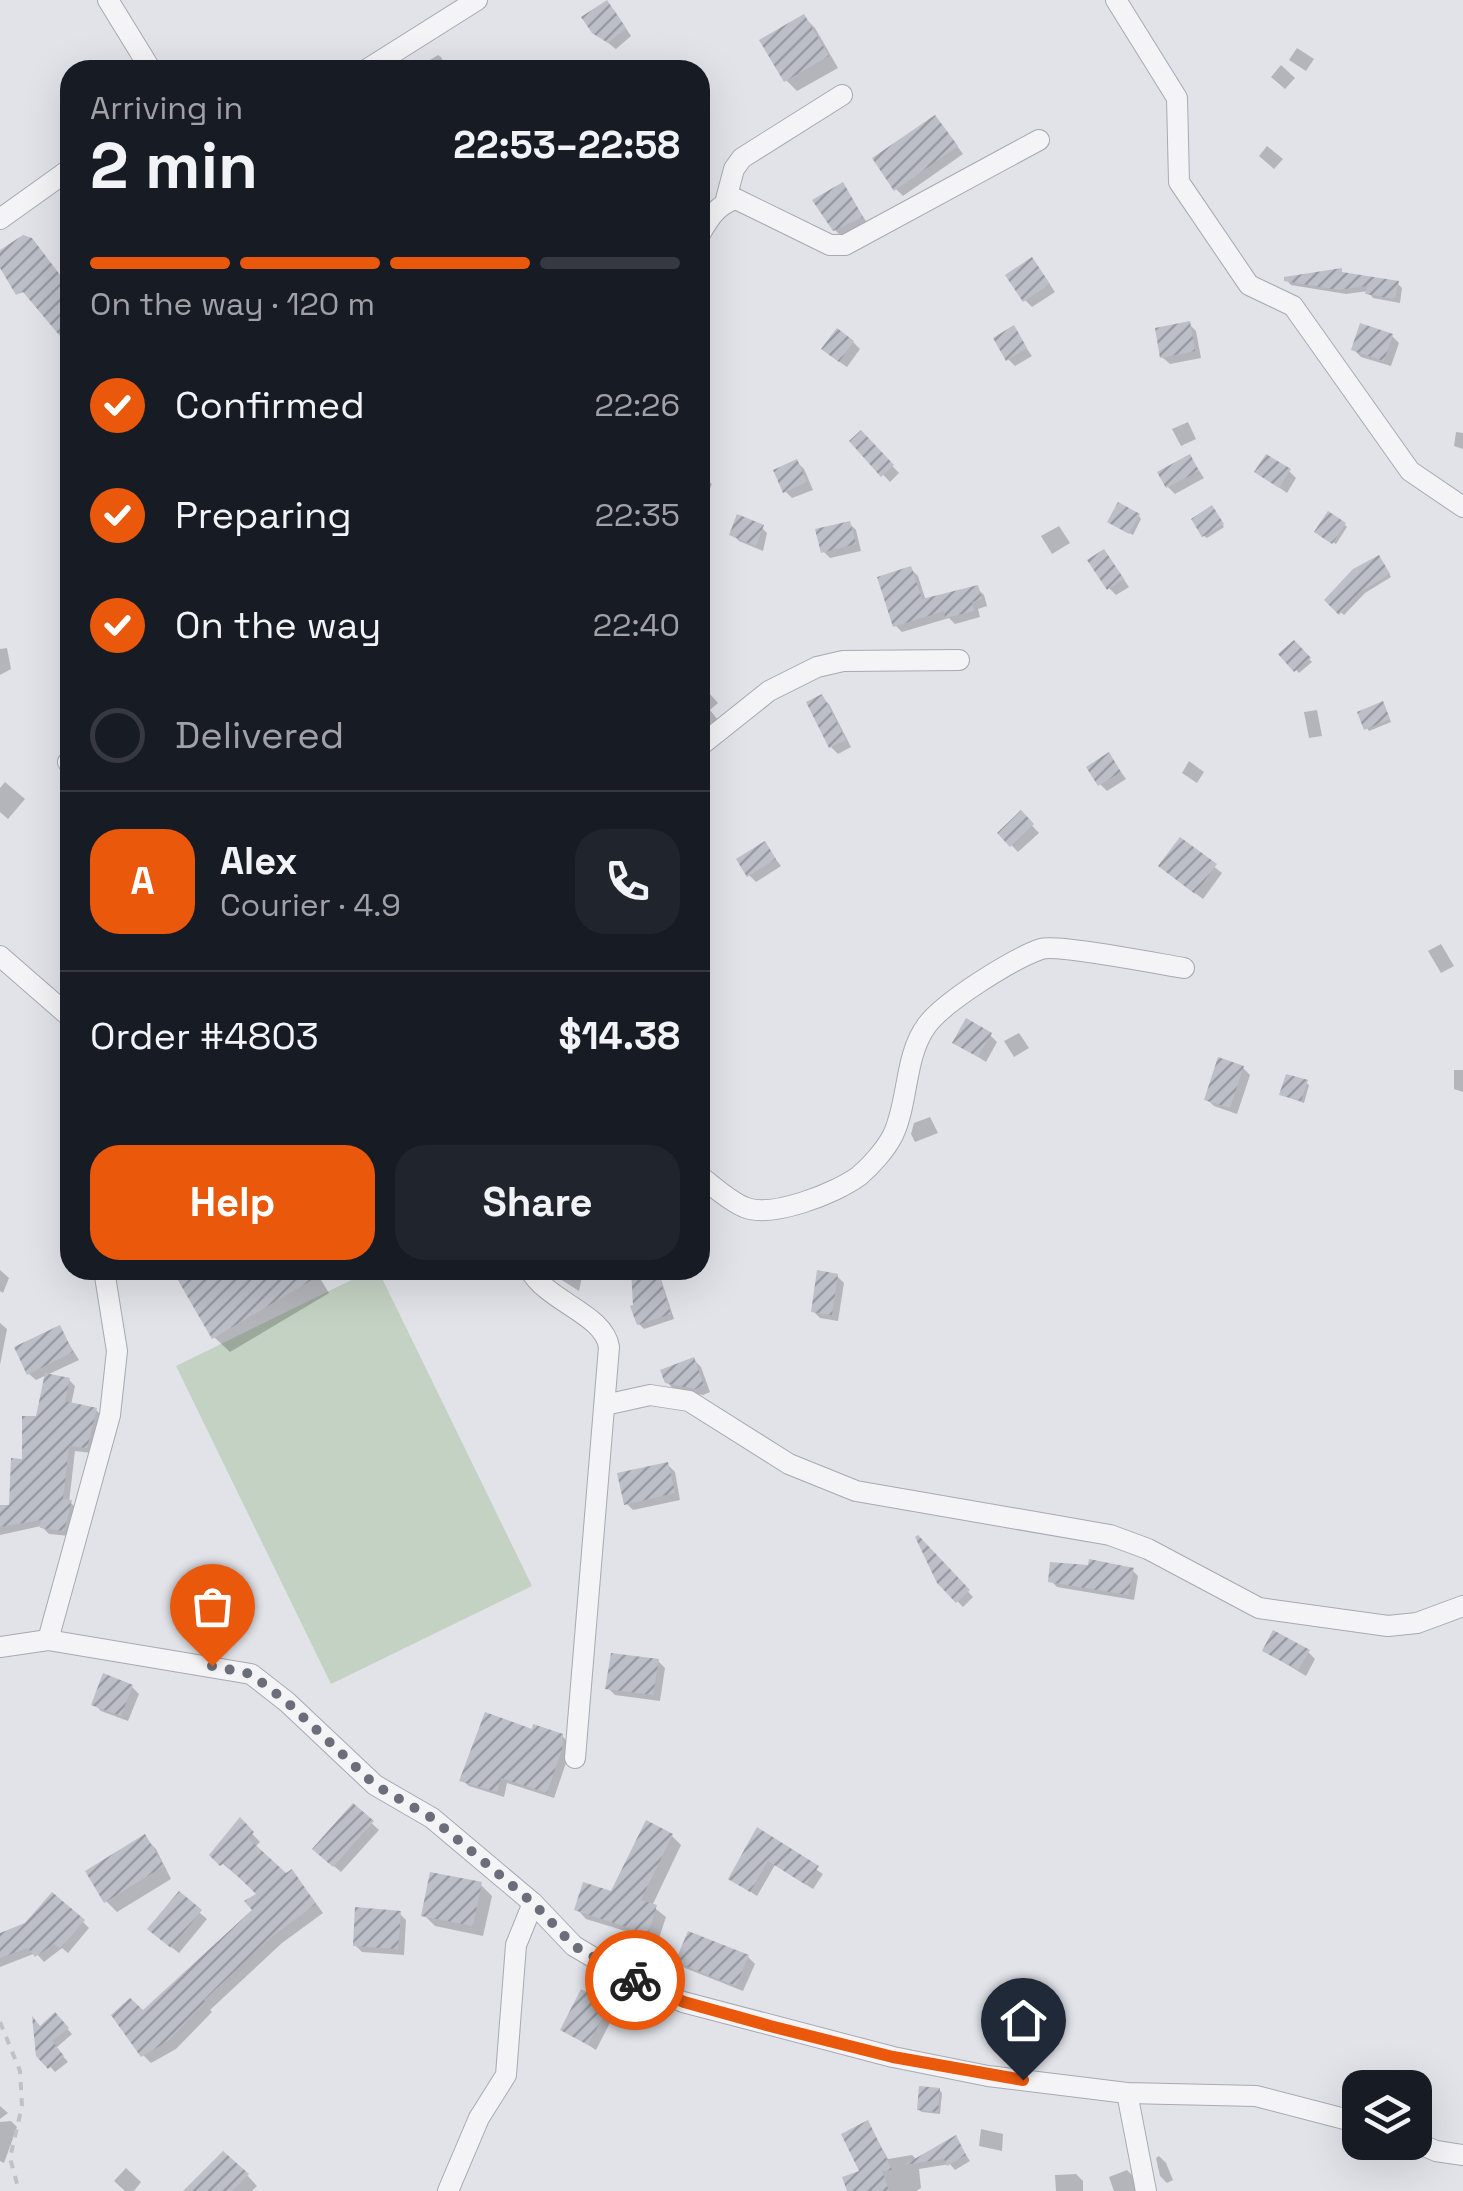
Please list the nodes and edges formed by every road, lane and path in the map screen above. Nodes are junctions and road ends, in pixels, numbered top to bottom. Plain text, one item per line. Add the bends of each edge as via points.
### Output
1 (108, 0) edge
2 (477, 0) edge
3 (1116, 0) edge
4 (144, 60) edge
5 (382, 60) edge
6 (842, 95) dead end
7 (1038, 140) dead end
8 (60, 176) edge
9 (724, 202) junction
10 (710, 216) edge
11 (0, 219) edge
12 (1463, 507) edge
13 (960, 660) dead end
14 (710, 738) edge
15 (0, 956) edge
16 (1184, 968) dead end
17 (60, 1008) edge
18 (710, 1183) edge
19 (106, 1280) edge
20 (538, 1280) edge
21 (606, 1405) junction
22 (1463, 1606) edge
23 (48, 1640) junction
24 (0, 1647) edge
25 (575, 1758) dead end
26 (533, 1903) junction
27 (0, 2022) edge
28 (1127, 2093) junction
29 (1342, 2118) edge
30 (1432, 2149) edge
31 (1463, 2155) edge
32 (20, 2191) edge
33 (448, 2191) edge
34 (1146, 2191) edge

1 - 4 street
2 - 5 street
3 - 12 street via 1177,98 1179,182 1229,256 1250,285 1292,306 1410,471
6 - 9 street via 742,158
7 - 9 street via 844,244 830,245 736,199
8 - 11 street
9 - 10 street
13 - 14 street via 817,667 769,690
15 - 17 street
16 - 18 street via 1060,946 1041,949 958,995 926,1026 893,1135 856,1178 789,1208 761,1210 744,1208
19 - 23 street via 117,1351 110,1415
20 - 21 street via 607,1336
21 - 22 street via 650,1396 690,1401 790,1464 856,1491 1110,1535 1148,1548 1258,1608 1388,1626
21 - 25 street
23 - 24 street
23 - 26 street via 251,1674 375,1785 432,1818
26 - 28 street via 574,1946 684,2002 893,2057
26 - 33 street via 516,1944 506,2074
27 - 32 path via 20,2071 22,2106 10,2158
28 - 29 street via 1256,2096
28 - 34 street
30 - 31 street

